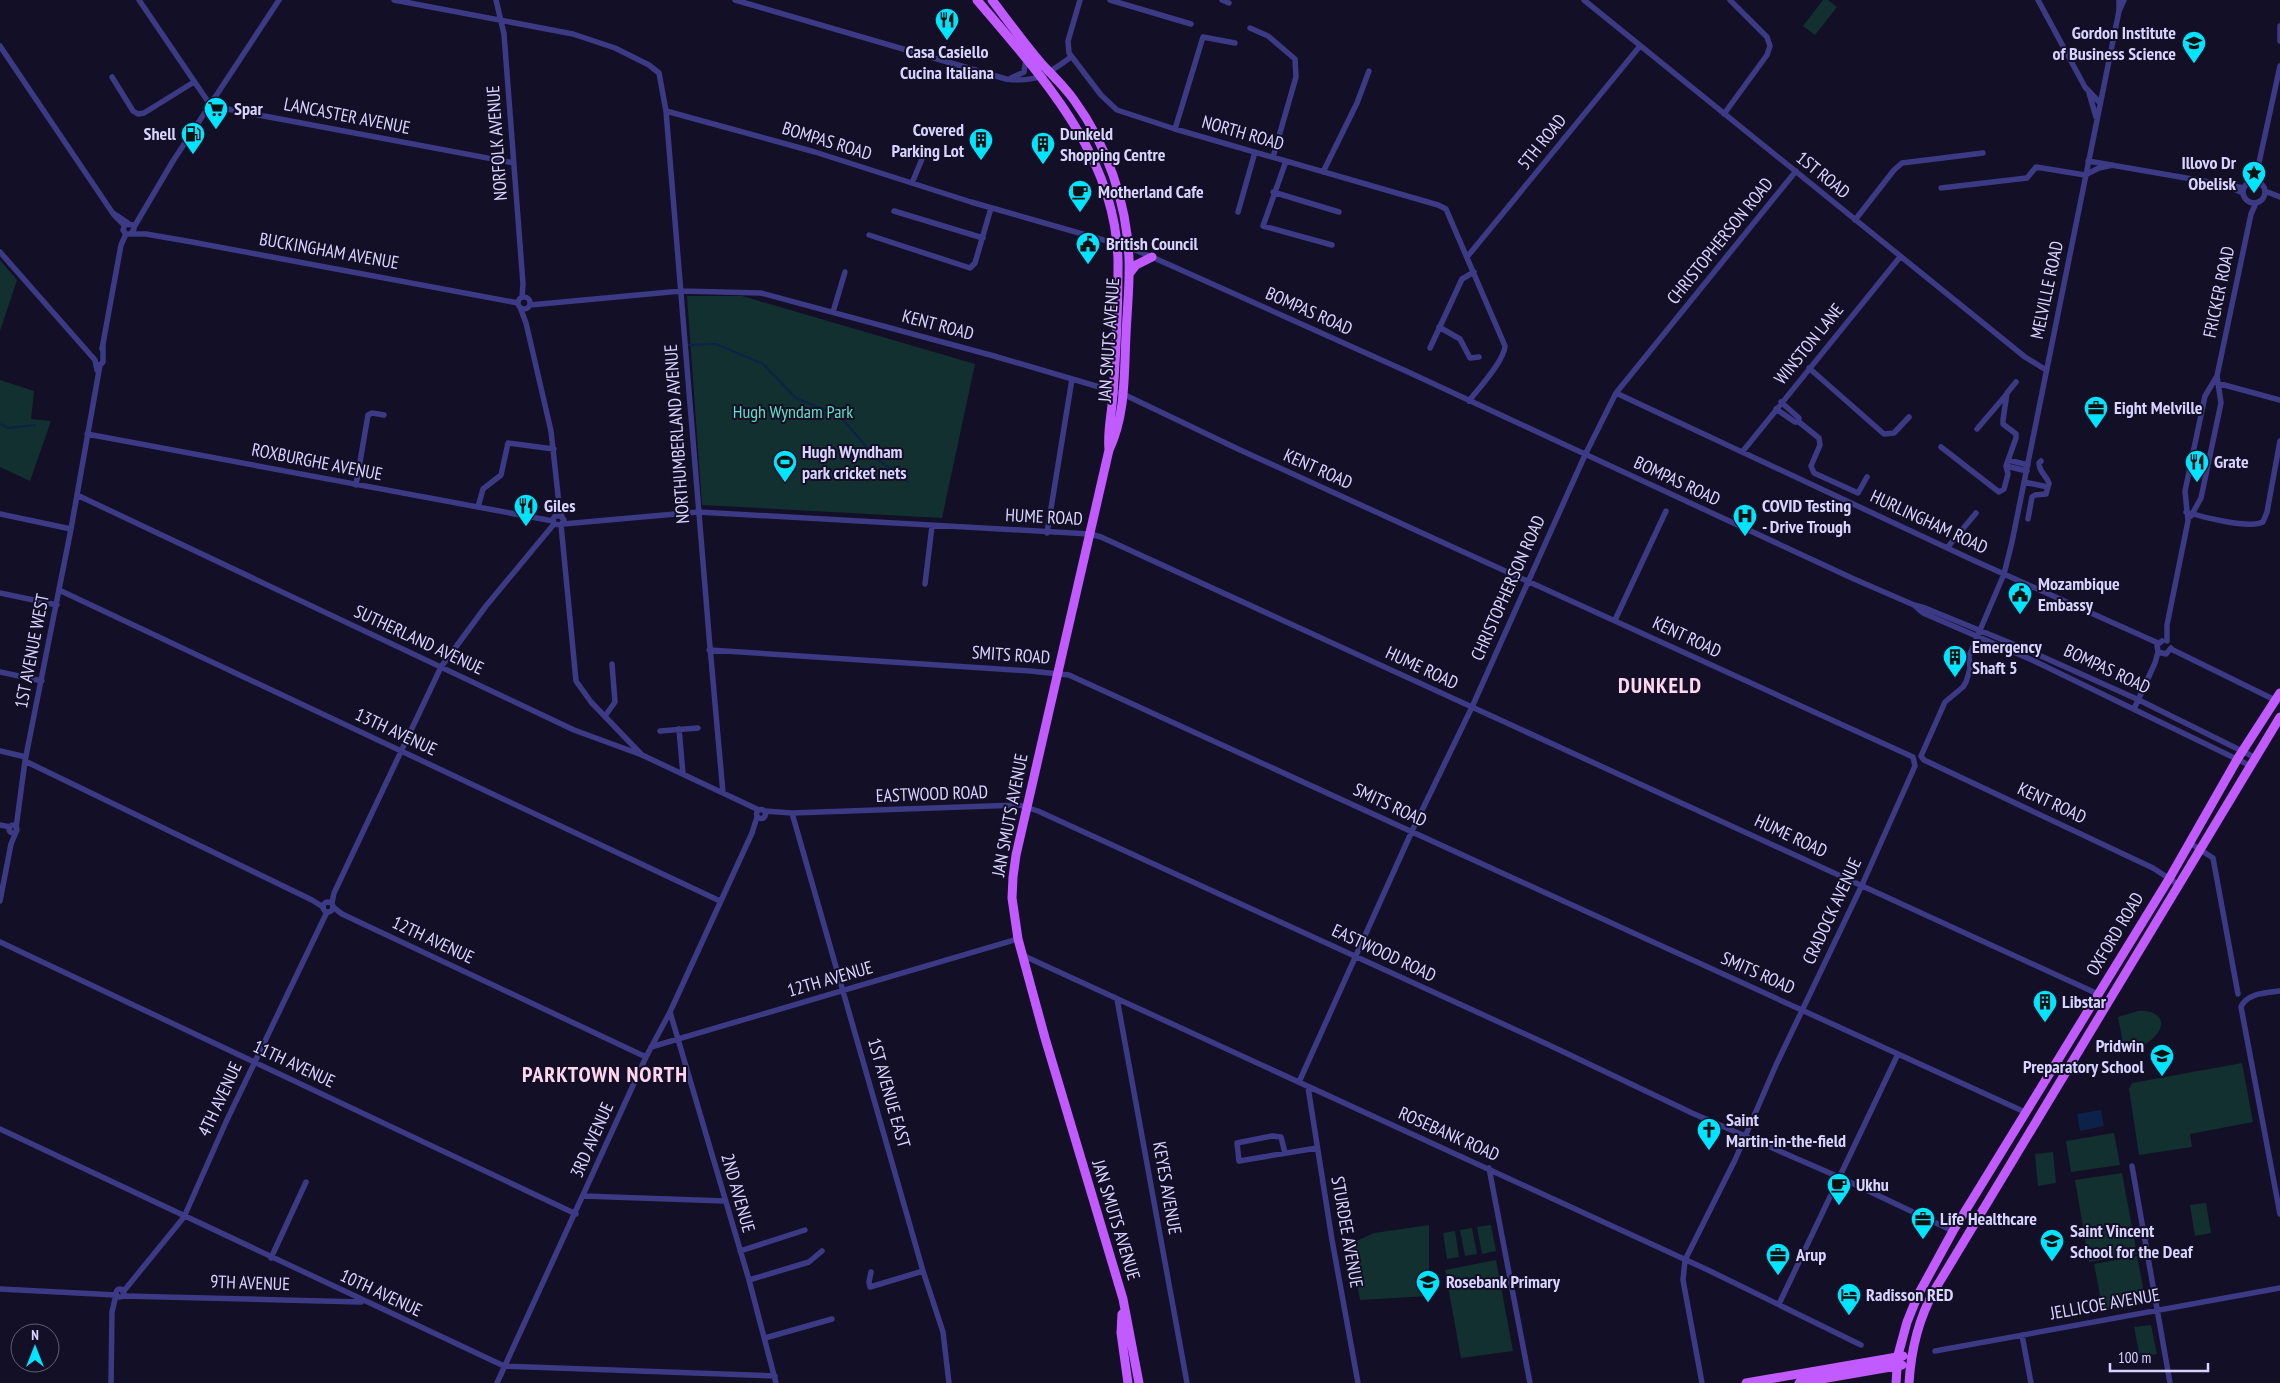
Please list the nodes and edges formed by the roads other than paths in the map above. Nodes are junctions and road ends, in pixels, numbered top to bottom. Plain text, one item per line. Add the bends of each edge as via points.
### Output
1 (139, 0) edge
2 (280, 0) edge
3 (394, 0) edge
4 (496, 0) edge
5 (734, 0) edge
6 (977, 0) edge
7 (992, 0) edge
8 (1080, 0) edge
9 (1110, 0) edge
10 (1222, 0) edge
11 (1584, 0) edge
12 (1730, 0) edge
13 (2038, 0) edge
14 (2118, 0) edge
15 (2124, 0) edge
16 (1229, 3) dead end
17 (2119, 11) junction
18 (502, 19) junction
19 (1190, 24) dead end
20 (2280, 26) edge
21 (1250, 28) dead end
22 (2280, 41) edge
23 (1236, 43) dead end
24 (0, 46) edge
25 (1640, 46) junction
26 (1071, 57) junction
27 (1026, 59) junction
28 (2280, 66) edge
29 (1370, 71) dead end
30 (1046, 75) junction
31 (112, 77) dead end
32 (1006, 79) junction
33 (194, 82) junction
34 (2089, 93) junction
35 (2100, 103) junction
36 (211, 106) junction
37 (666, 112) junction
38 (1724, 114) junction
39 (2097, 119) junction
40 (1175, 129) junction
41 (1255, 152) junction
42 (1983, 153) dead end
43 (1273, 157) junction
44 (922, 159) dead end
45 (1286, 161) junction
46 (2088, 161) junction
47 (514, 163) junction
48 (2112, 165) junction
49 (1796, 171) junction
50 (1323, 172) junction
51 (2086, 175) junction
52 (2257, 182) junction
53 (912, 183) junction
54 (1941, 188) dead end
55 (2243, 190) junction
56 (1273, 192) junction
57 (2265, 194) junction
58 (2280, 197) edge
59 (2253, 203) junction
60 (991, 208) junction
61 (894, 211) dead end
62 (1238, 212) dead end
63 (1339, 212) dead end
64 (1855, 220) junction
65 (129, 228) junction
66 (869, 235) dead end
67 (983, 238) junction
68 (1117, 244) junction
69 (1332, 245) dead end
70 (1128, 247) junction
71 (0, 252) edge
72 (1152, 256) junction
73 (1467, 257) junction
74 (1900, 257) junction
75 (845, 272) dead end
76 (1474, 272) junction
77 (1129, 274) junction
78 (681, 291) junction
79 (524, 302) junction
80 (833, 312) junction
81 (1439, 327) junction
82 (1430, 348) dead end
83 (1480, 357) dead end
84 (99, 360) junction
85 (1809, 368) junction
86 (2046, 370) junction
87 (1072, 380) junction
88 (2016, 382) dead end
89 (2216, 383) junction
90 (1118, 393) junction
91 (1616, 393) junction
92 (2007, 393) junction
93 (1469, 400) junction
94 (2280, 400) edge
95 (1781, 402) junction
96 (1776, 409) junction
97 (384, 415) dead end
98 (1909, 417) dead end
99 (1799, 422) junction
100 (1977, 429) dead end
101 (87, 434) junction
102 (2280, 441) edge
103 (1941, 447) dead end
104 (554, 449) junction
105 (1743, 451) junction
106 (1585, 455) junction
107 (2041, 461) dead end
108 (2007, 463) junction
109 (2027, 468) junction
110 (1867, 477) dead end
111 (2024, 482) junction
112 (356, 485) junction
113 (2048, 487) junction
114 (77, 495) junction
115 (478, 506) junction
116 (1666, 511) dead end
117 (698, 512) junction
118 (2186, 512) junction
119 (1976, 513) dead end
120 (0, 514) edge
121 (2193, 514) junction
122 (2028, 519) dead end
123 (558, 521) junction
124 (2188, 522) junction
125 (932, 526) junction
126 (71, 528) junction
127 (1047, 533) junction
128 (1090, 534) junction
129 (1947, 548) junction
130 (2004, 574) junction
131 (1527, 580) junction
132 (925, 584) dead end
133 (59, 590) junction
134 (0, 593) edge
135 (57, 605) junction
136 (1914, 606) junction
137 (1615, 620) junction
138 (1980, 629) junction
139 (1977, 637) junction
140 (2163, 648) junction
141 (709, 650) junction
142 (612, 664) dead end
143 (441, 667) junction
144 (0, 672) edge
145 (1057, 673) junction
146 (42, 681) junction
147 (2278, 697) edge
148 (2139, 700) junction
149 (1472, 707) junction
150 (2134, 709) junction
151 (605, 716) junction
152 (2280, 718) edge
153 (698, 728) dead end
154 (679, 729) junction
155 (660, 731) dead end
156 (0, 751) edge
157 (402, 752) junction
158 (2240, 754) junction
159 (642, 755) junction
160 (2256, 758) junction
161 (26, 759) junction
162 (1918, 759) junction
163 (2251, 766) junction
164 (683, 774) junction
165 (723, 793) junction
166 (1027, 807) junction
167 (792, 813) junction
168 (760, 815) junction
169 (0, 827) edge
170 (2200, 827) junction
171 (12, 829) junction
172 (1412, 832) junction
173 (2210, 834) junction
174 (2190, 843) junction
175 (2202, 849) junction
176 (2178, 864) junction
177 (2188, 870) junction
178 (2169, 879) junction
179 (1862, 885) junction
180 (2179, 885) junction
181 (720, 901) junction
182 (0, 902) edge
183 (328, 907) junction
184 (1018, 939) junction
185 (0, 942) edge
186 (2130, 942) junction
187 (2142, 948) junction
188 (1022, 955) junction
189 (1355, 957) junction
190 (844, 991) junction
191 (2280, 991) edge
192 (2114, 992) junction
193 (2099, 993) junction
194 (2238, 994) dead end
195 (1117, 998) junction
196 (2105, 1007) junction
197 (1802, 1010) junction
198 (670, 1012) junction
199 (678, 1040) junction
200 (651, 1047) junction
201 (1898, 1054) junction
202 (646, 1057) junction
203 (255, 1062) junction
204 (1299, 1082) junction
205 (1308, 1087) junction
206 (2026, 1113) junction
207 (2038, 1120) junction
208 (0, 1130) edge
209 (1745, 1135) junction
210 (1317, 1148) junction
211 (1285, 1153) junction
212 (2132, 1166) dead end
213 (1489, 1168) junction
214 (1839, 1177) junction
215 (306, 1182) dead end
216 (583, 1196) junction
217 (725, 1201) junction
218 (576, 1214) junction
219 (2280, 1214) edge
220 (184, 1216) junction
221 (805, 1230) dead end
222 (1953, 1231) junction
223 (1966, 1239) junction
224 (822, 1250) dead end
225 (740, 1251) junction
226 (271, 1258) junction
227 (1685, 1260) junction
228 (923, 1271) junction
229 (872, 1272) dead end
230 (749, 1280) junction
231 (2280, 1288) edge
232 (0, 1289) edge
233 (120, 1294) junction
234 (1123, 1299) junction
235 (365, 1302) junction
236 (1779, 1304) junction
237 (2157, 1310) junction
238 (832, 1319) dead end
239 (2022, 1335) junction
240 (765, 1338) junction
241 (1861, 1345) dead end
242 (1935, 1351) dead end
243 (1898, 1355) junction
244 (1911, 1361) junction
245 (1897, 1365) junction
246 (504, 1366) junction
247 (776, 1376) junction
248 (110, 1383) edge
249 (497, 1383) edge
250 (776, 1383) edge
251 (949, 1383) edge
252 (1128, 1383) edge
253 (1139, 1383) edge
254 (1187, 1383) edge
255 (1358, 1383) edge
256 (1530, 1383) edge
257 (1702, 1383) edge
258 (1746, 1383) edge
259 (1799, 1383) edge
260 (1896, 1383) edge
261 (1909, 1383) edge
262 (2031, 1383) edge
263 (2170, 1383) edge

1 - 33 street
2 - 36 street, 1ST AVENUE WEST
3 - 18 street
4 - 18 street, NORFOLK AVENUE
5 - 32 street
6 - 27 main road, JAN SMUTS AVENUE
7 - 30 main road, JAN SMUTS AVENUE
8 - 26 street via 1068,41
9 - 19 street
10 - 16 street
11 - 25 street, 1ST ROAD
12 - 38 street via 1767,37 1770,46
13 - 34 street
14 - 17 street, MELVILLE ROAD
15 - 17 street, MELVILLE ROAD
17 - 35 street, MELVILLE ROAD
18 - 37 street, NORTHUMBERLAND AVENUE via 594,40 630,55 659,73
18 - 47 street, NORFOLK AVENUE
20 - 22 street
21 - 43 street via 1268,36 1295,59 1296,77
23 - 40 street via 1207,36 1203,38
24 - 65 street via 113,213
25 - 38 street, 1ST ROAD
25 - 73 street, 5TH ROAD
26 - 30 street
26 - 40 street, NORTH ROAD via 1116,110
27 - 30 main road, JAN SMUTS AVENUE
27 - 32 street via 1023,73
28 - 52 street via 2256,169
29 - 50 street
30 - 32 street via 1026,81
30 - 68 main road, JAN SMUTS AVENUE via 1090,152 1112,208
30 - 70 main road, JAN SMUTS AVENUE via 1073,99 1098,139 1115,182 1126,223
31 - 33 street via 138,114
33 - 36 street
34 - 35 street
34 - 39 street
35 - 39 street, MELVILLE ROAD
36 - 47 street, LANCASTER AVENUE
36 - 65 street, 1ST AVENUE WEST
37 - 53 street, BOMPAS ROAD via 815,152
37 - 78 street, NORTHUMBERLAND AVENUE
38 - 49 street, 1ST ROAD
39 - 46 street, MELVILLE ROAD
40 - 41 street, NORTH ROAD
41 - 43 street, NORTH ROAD
41 - 62 street
42 - 64 street via 1902,163
43 - 45 street, NORTH ROAD
44 - 53 street
45 - 50 street, NORTH ROAD
45 - 56 street
46 - 48 street
46 - 51 street, MELVILLE ROAD
47 - 79 street, NORFOLK AVENUE
48 - 51 street
48 - 55 street
49 - 64 street, 1ST ROAD
49 - 91 street, CHRISTOPHERSON ROAD
50 - 73 street, NORTH ROAD via 1442,206
51 - 54 street via 2039,167 2027,178
51 - 86 street, MELVILLE ROAD
52 - 55 street via 2249,182
52 - 57 street
53 - 60 street, BOMPAS ROAD
55 - 59 street
56 - 63 street
56 - 69 street via 1263,226
57 - 58 street
57 - 59 street
59 - 89 street, FRICKER ROAD
60 - 67 street
60 - 68 street, BOMPAS ROAD
61 - 67 street
64 - 74 street, 1ST ROAD
65 - 79 street, BUCKINGHAM AVENUE via 146,234
65 - 84 street, 1ST AVENUE WEST via 122,245
66 - 67 street via 967,268 974,265
68 - 70 street, BOMPAS ROAD
68 - 90 main road, JAN SMUTS AVENUE
70 - 72 street, BOMPAS ROAD
70 - 77 main road, JAN SMUTS AVENUE
71 - 84 street via 84,349
72 - 77 main road via 1136,265
72 - 93 street, BOMPAS ROAD
73 - 76 street, NORTH ROAD
74 - 85 street, WINSTON LANE
74 - 86 street, 1ST ROAD via 2025,357
75 - 80 street
76 - 81 street via 1462,280
76 - 93 street, NORTH ROAD via 1505,352
77 - 90 main road, JAN SMUTS AVENUE
78 - 79 street, KENT ROAD
78 - 80 street, KENT ROAD via 761,293
78 - 117 street, NORTHUMBERLAND AVENUE
79 - 104 street
80 - 87 street, KENT ROAD
81 - 82 street
81 - 83 street via 1460,339 1470,358
84 - 101 street, 1ST AVENUE WEST
85 - 95 street, WINSTON LANE
85 - 98 street via 1884,434 1894,433
86 - 109 street, MELVILLE ROAD
87 - 90 street, KENT ROAD
87 - 127 street
88 - 92 street
89 - 94 street
89 - 118 street, FRICKER ROAD via 2204,396 2185,491
89 - 121 street, FRICKER ROAD via 2221,399 2201,498
90 - 128 main road, JAN SMUTS AVENUE
90 - 131 street, KENT ROAD
91 - 105 street, HURLINGHAM ROAD
91 - 106 street, CHRISTOPHERSON ROAD
92 - 100 street
92 - 108 street via 2003,424 2016,434 2016,438
93 - 106 street, BOMPAS ROAD
95 - 96 street, WINSTON LANE
95 - 99 street via 1799,418
96 - 99 street
96 - 105 street, WINSTON LANE
97 - 112 street via 368,415
99 - 110 street via 1820,440 1810,466 1814,473 1858,493
101 - 112 street, ROXBURGHE AVENUE
101 - 114 street, 1ST AVENUE WEST
102 - 121 street via 2263,522 2242,523
103 - 108 street via 1999,492 2004,489
104 - 115 street via 508,443 501,475 485,486
104 - 123 street
105 - 129 street, HURLINGHAM ROAD
106 - 131 street, CHRISTOPHERSON ROAD
106 - 136 street, BOMPAS ROAD
107 - 113 street via 2039,468 2047,477
108 - 109 street
109 - 111 street, MELVILLE ROAD
111 - 113 street
111 - 130 street, MELVILLE ROAD
112 - 115 street, ROXBURGHE AVENUE
113 - 122 street via 2046,494 2032,497
114 - 126 street, 1ST AVENUE WEST
114 - 143 street, SUTHERLAND AVENUE
115 - 123 street, ROXBURGHE AVENUE
116 - 137 street
117 - 123 street, ROXBURGHE AVENUE
117 - 125 street, HUME ROAD
117 - 141 street, NORTHUMBERLAND AVENUE
118 - 121 street
118 - 124 street, FRICKER ROAD
119 - 129 street
120 - 126 street
121 - 124 street, FRICKER ROAD
123 - 143 street, 4TH AVENUE via 486,606
123 - 151 street via 575,676 579,687
124 - 140 street, FRICKER ROAD
125 - 127 street, HUME ROAD
125 - 132 street
126 - 133 street, 1ST AVENUE WEST
127 - 128 street, HUME ROAD
128 - 145 main road, JAN SMUTS AVENUE
128 - 149 street, HUME ROAD via 1110,540
129 - 130 street, HURLINGHAM ROAD
130 - 138 street, CRADOCK AVENUE
130 - 140 street, HURLINGHAM ROAD
131 - 137 street, KENT ROAD
131 - 149 street, CHRISTOPHERSON ROAD
133 - 135 street, 1ST AVENUE WEST
133 - 157 street, 13TH AVENUE
134 - 135 street
135 - 146 street, 1ST AVENUE WEST
136 - 138 street, BOMPAS ROAD
136 - 139 street, BOMPAS ROAD
137 - 162 street, KENT ROAD
138 - 139 street, CRADOCK AVENUE
138 - 148 street, BOMPAS ROAD
139 - 150 street, BOMPAS ROAD
139 - 162 street, CRADOCK AVENUE via 1969,656 1966,682 1945,702
140 - 147 street, HURLINGHAM ROAD
140 - 148 street, FRICKER ROAD
141 - 145 street, SMITS ROAD
141 - 165 street, NORTHUMBERLAND AVENUE
142 - 151 street via 616,702
143 - 157 street, 4TH AVENUE
143 - 159 street, SUTHERLAND AVENUE via 574,730
144 - 146 street
145 - 166 main road, JAN SMUTS AVENUE
145 - 172 street, SMITS ROAD via 1077,678
146 - 161 street, 1ST AVENUE WEST
147 - 158 main road, OXFORD ROAD
148 - 150 street, FRICKER ROAD
148 - 158 street, BOMPAS ROAD
149 - 172 street, CHRISTOPHERSON ROAD
149 - 179 street, HUME ROAD
150 - 158 street, BOMPAS ROAD
151 - 159 street
152 - 160 main road, OXFORD ROAD
153 - 154 street
154 - 155 street
154 - 164 street
156 - 161 street, 12TH AVENUE
157 - 181 street, 13TH AVENUE
157 - 183 street, 4TH AVENUE
158 - 160 street, BOMPAS ROAD
158 - 163 street, BOMPAS ROAD
158 - 170 main road, OXFORD ROAD
159 - 164 street, SUTHERLAND AVENUE
160 - 163 main road, OXFORD ROAD
161 - 171 street, 1ST AVENUE WEST
161 - 183 street, 12TH AVENUE
162 - 178 street, KENT ROAD via 2153,868
162 - 179 street, CRADOCK AVENUE
163 - 173 main road, OXFORD ROAD
164 - 165 street, SUTHERLAND AVENUE
165 - 168 street, SUTHERLAND AVENUE
166 - 167 street, EASTWOOD ROAD
166 - 184 main road, JAN SMUTS AVENUE via 1013,876 1013,914
166 - 189 street, EASTWOOD ROAD
167 - 168 street, EASTWOOD ROAD
167 - 190 street, 1ST AVENUE EAST
168 - 181 street, 3RD AVENUE
169 - 171 street
170 - 173 main road
170 - 174 main road, OXFORD ROAD
171 - 182 street, 1ST AVENUE WEST
172 - 189 street, CHRISTOPHERSON ROAD
172 - 197 street, SMITS ROAD
173 - 175 main road, OXFORD ROAD
174 - 175 street
174 - 176 main road, OXFORD ROAD
175 - 177 main road, OXFORD ROAD
175 - 194 street via 2214,862
176 - 177 main road
176 - 178 main road, OXFORD ROAD
177 - 180 main road, OXFORD ROAD
178 - 180 street, KENT ROAD
178 - 186 main road, OXFORD ROAD
179 - 193 street, HUME ROAD
179 - 197 street, CRADOCK AVENUE
180 - 187 main road, OXFORD ROAD
181 - 198 street, 3RD AVENUE
183 - 202 street, 12TH AVENUE
183 - 203 street, 4TH AVENUE
184 - 188 main road, JAN SMUTS AVENUE
184 - 190 street, 12TH AVENUE
185 - 203 street, 11TH AVENUE
186 - 187 main road
186 - 193 main road, OXFORD ROAD
187 - 192 main road, OXFORD ROAD
188 - 195 street, ROSEBANK ROAD
188 - 234 main road, JAN SMUTS AVENUE
189 - 204 street, CHRISTOPHERSON ROAD
189 - 209 street, EASTWOOD ROAD
190 - 199 street, 12TH AVENUE
190 - 228 street, 1ST AVENUE EAST
191 - 219 street via 2243,1001 2241,1010
192 - 193 main road via 2110,988
192 - 196 main road, OXFORD ROAD
193 - 196 main road via 2098,1005
193 - 206 main road, OXFORD ROAD
195 - 204 street, ROSEBANK ROAD
195 - 254 street, KEYES AVENUE
196 - 207 main road, OXFORD ROAD
197 - 201 street, SMITS ROAD
197 - 209 street, CRADOCK AVENUE
198 - 199 street, 2ND AVENUE
198 - 200 street, 3RD AVENUE
199 - 200 street, 12TH AVENUE
199 - 217 street, 2ND AVENUE
200 - 202 street, 3RD AVENUE
201 - 206 street, SMITS ROAD
201 - 214 street
202 - 216 street, 3RD AVENUE
203 - 218 street, 11TH AVENUE
203 - 220 street, 4TH AVENUE
204 - 205 street, ROSEBANK ROAD
205 - 210 street, STURDEE AVENUE
205 - 213 street, ROSEBANK ROAD
206 - 207 main road
206 - 222 main road, OXFORD ROAD
207 - 223 main road, OXFORD ROAD
208 - 220 street, 10TH AVENUE
209 - 214 street, EASTWOOD ROAD
209 - 227 street, CRADOCK AVENUE
210 - 211 street
210 - 255 street, STURDEE AVENUE
211 - 211 street via 1281,1137 1237,1143 1236,1147 1239,1161
212 - 237 street
213 - 227 street, ROSEBANK ROAD
213 - 256 street
214 - 222 street, EASTWOOD ROAD
214 - 236 street
215 - 226 street
216 - 217 street
216 - 218 street, 3RD AVENUE
217 - 225 street, 2ND AVENUE
218 - 246 street, 3RD AVENUE
220 - 226 street, 10TH AVENUE
220 - 233 street, 4TH AVENUE
221 - 225 street
222 - 223 main road
222 - 243 main road, OXFORD ROAD via 1918,1295
223 - 244 main road, OXFORD ROAD via 1927,1305
224 - 230 street via 809,1262
225 - 230 street, 2ND AVENUE
226 - 235 street, 10TH AVENUE
227 - 236 street, ROSEBANK ROAD
227 - 257 street, CRADOCK AVENUE via 1683,1280
228 - 229 street via 870,1287
228 - 251 street, 1ST AVENUE EAST via 943,1332
230 - 240 street, 2ND AVENUE
231 - 237 street, JELLICOE AVENUE
232 - 233 street, 9TH AVENUE
233 - 235 street, 9TH AVENUE
233 - 248 street via 113,1305
234 - 252 main road, JAN SMUTS AVENUE via 1121,1333
234 - 253 main road, JAN SMUTS AVENUE
235 - 246 street, 10TH AVENUE
236 - 241 street, ROSEBANK ROAD
237 - 239 street, JELLICOE AVENUE
237 - 263 street
238 - 240 street
239 - 242 street, JELLICOE AVENUE
239 - 262 street
240 - 247 street, 2ND AVENUE
243 - 244 main road
243 - 245 main road, OXFORD ROAD
243 - 258 main road
244 - 245 main road
244 - 261 main road, OXFORD ROAD
245 - 259 main road
245 - 260 main road, OXFORD ROAD
246 - 247 street, 10TH AVENUE
246 - 249 street, 3RD AVENUE
247 - 250 street, 2ND AVENUE

